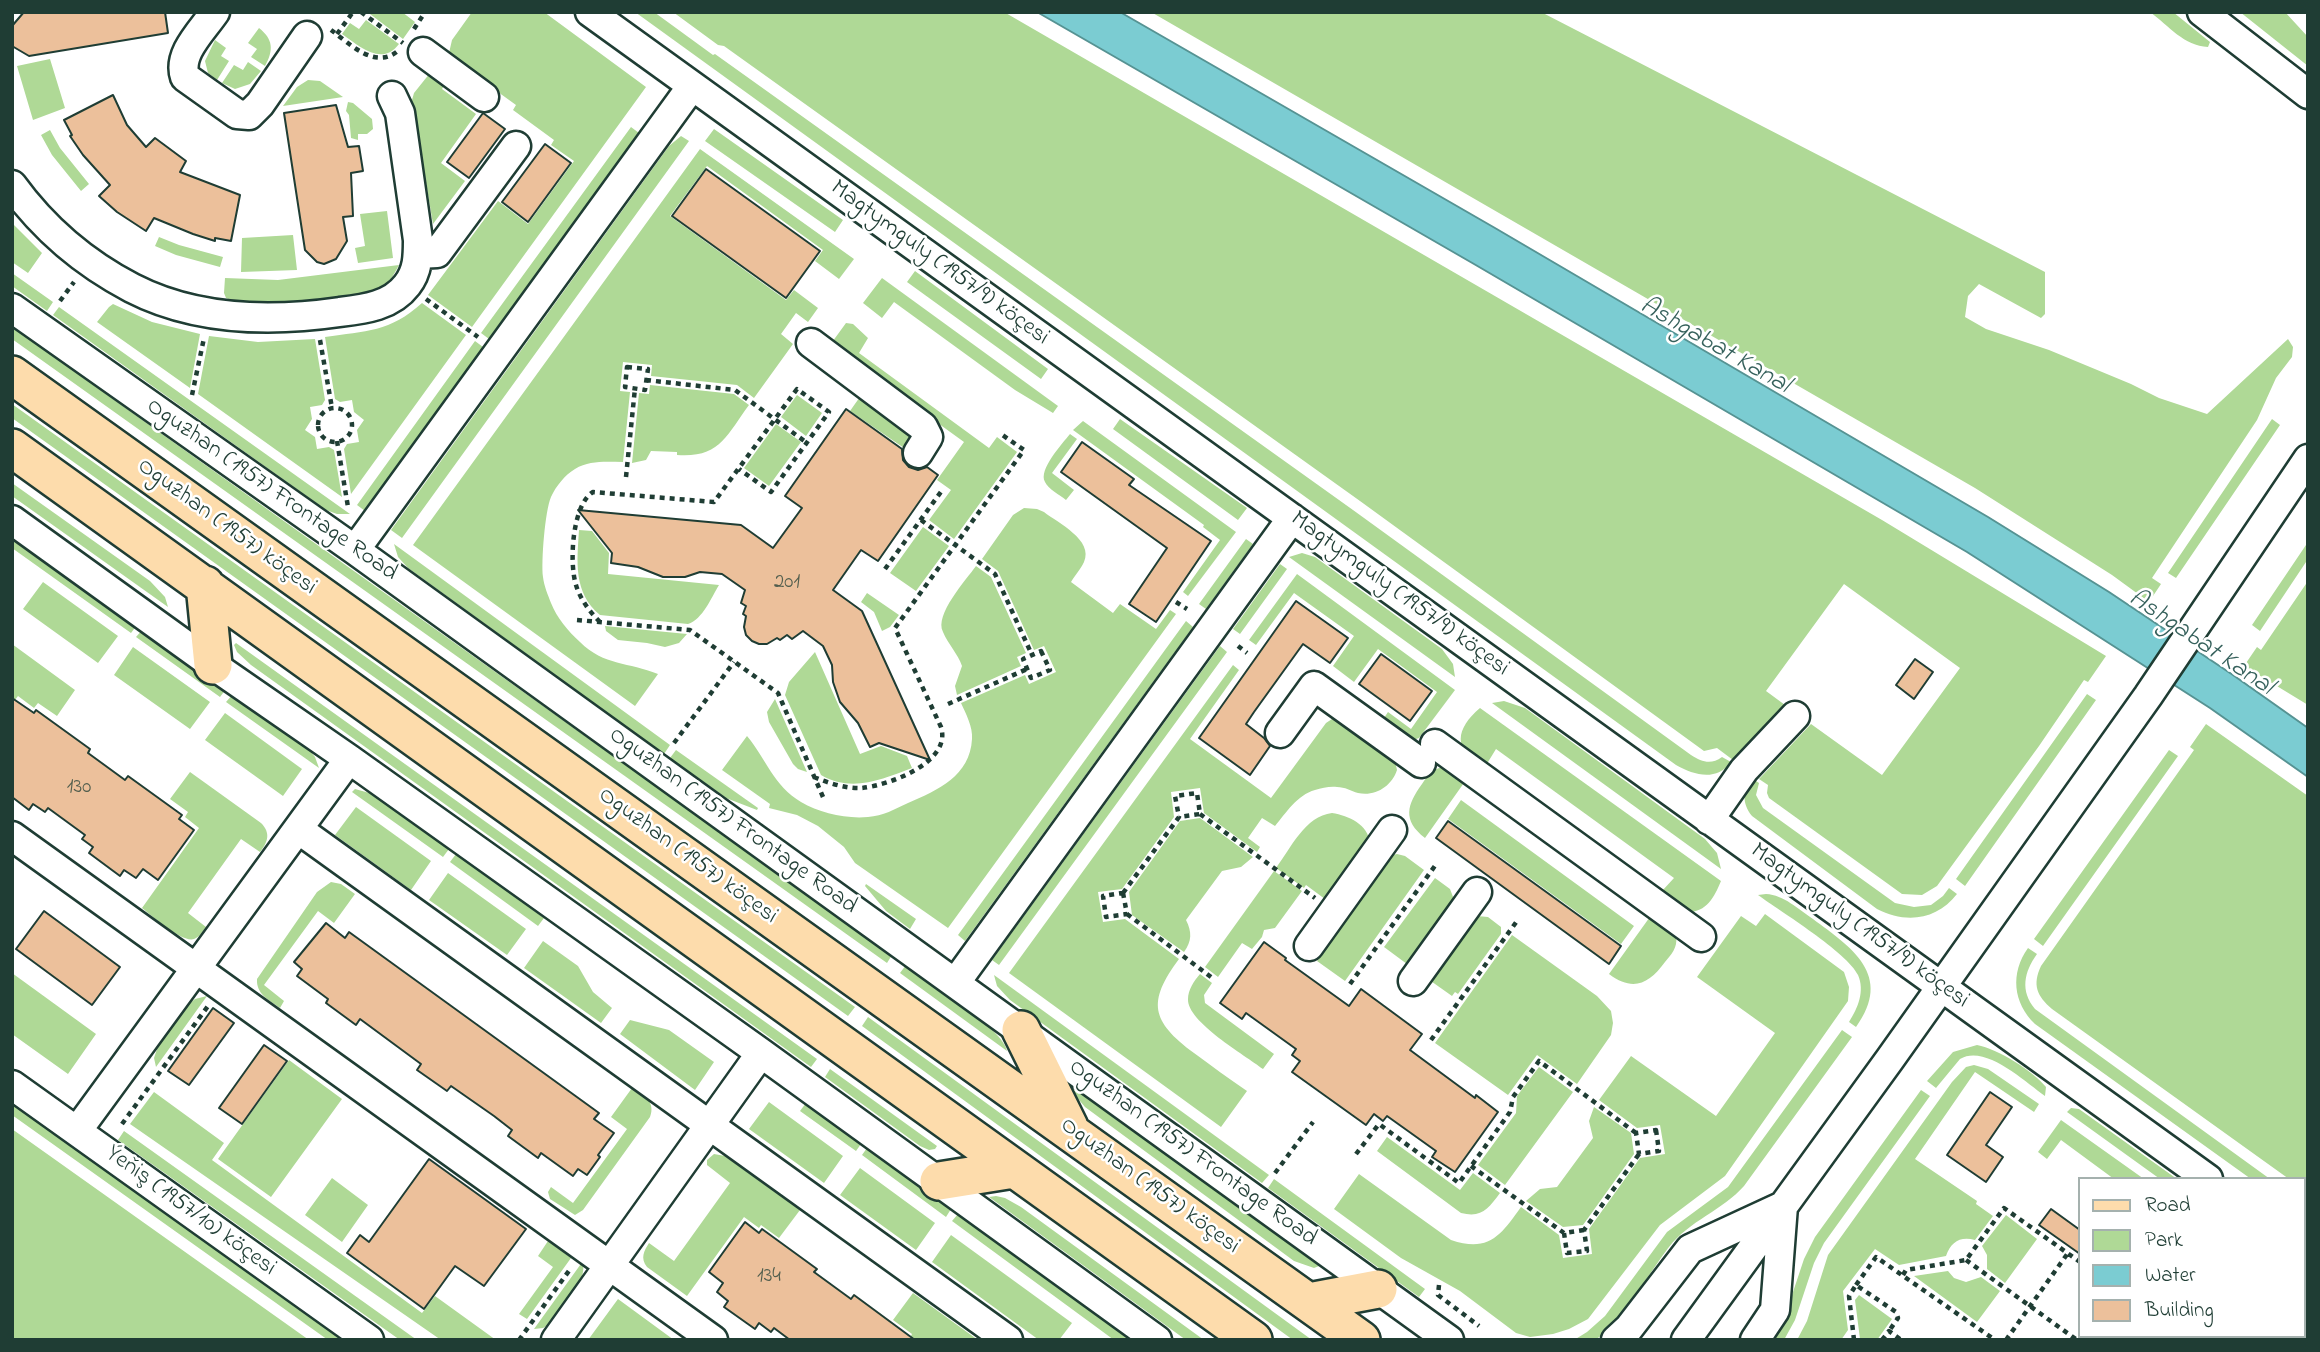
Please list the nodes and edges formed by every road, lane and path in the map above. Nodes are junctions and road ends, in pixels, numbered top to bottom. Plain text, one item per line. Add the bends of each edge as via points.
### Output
1 (215, 12) edge
2 (353, 12) edge
3 (361, 12) edge
4 (425, 12) edge
5 (590, 12) edge
6 (2202, 12) edge
7 (317, 32) joint
8 (337, 35) junction
9 (413, 47) junction
10 (692, 86) junction
11 (2308, 94) edge
12 (392, 96) dead end
13 (484, 97) dead end
14 (516, 146) dead end
15 (12, 185) edge
16 (418, 254) junction
17 (79, 275) dead end
18 (423, 297) dead end
19 (60, 301) dead end
20 (12, 308) edge
21 (205, 332) dead end
22 (312, 335) dead end
23 (811, 343) dead end
24 (486, 344) dead end
25 (12, 375) edge
26 (646, 380) junction
27 (635, 388) junction
28 (192, 395) dead end
29 (332, 408) junction
30 (775, 419) junction
31 (1001, 434) dead end
32 (337, 441) junction
33 (807, 443) junction
34 (12, 447) edge
35 (918, 453) dead end
36 (2308, 460) edge
37 (739, 469) junction
38 (625, 477) dead end
39 (943, 489) dead end
40 (348, 507) dead end
41 (1292, 518) junction
42 (12, 520) edge
43 (921, 520) junction
44 (955, 545) junction
45 (355, 550) junction
46 (885, 569) dead end
47 (205, 585) junction
48 (1176, 602) dead end
49 (1187, 610) dead end
50 (577, 620) dead end
51 (600, 622) junction
52 (1238, 646) dead end
53 (1247, 653) dead end
54 (1032, 655) junction
55 (734, 662) junction
56 (214, 665) junction
57 (1027, 669) junction
58 (948, 704) dead end
59 (1795, 716) dead end
60 (1280, 733) dead end
61 (674, 743) dead end
62 (349, 758) junction
63 (814, 777) junction
64 (823, 797) dead end
65 (1199, 814) junction
66 (1179, 817) junction
67 (1709, 820) junction
68 (298, 829) junction
69 (1392, 830) dead end
70 (12, 836) edge
71 (1437, 863) dead end
72 (1477, 892) dead end
73 (1123, 893) junction
74 (1334, 912) junction
75 (1126, 914) junction
76 (1517, 921) dead end
77 (1701, 937) dead end
78 (1308, 946) dead end
79 (196, 968) junction
80 (1215, 980) dead end
81 (1413, 981) dead end
82 (956, 982) junction
83 (1350, 984) dead end
84 (1941, 987) junction
85 (213, 999) dead end
86 (1021, 1030) junction
87 (1431, 1040) dead end
88 (761, 1053) junction
89 (12, 1085) edge
90 (1313, 1122) dead end
91 (122, 1124) dead end
92 (710, 1125) junction
93 (77, 1131) junction
94 (1071, 1131) junction
95 (1636, 1133) junction
96 (1356, 1154) dead end
97 (1639, 1154) junction
98 (1471, 1166) junction
99 (1014, 1169) junction
100 (1275, 1173) dead end
101 (2205, 1177) edge
102 (939, 1181) junction
103 (1783, 1206) junction
104 (1584, 1230) junction
105 (1564, 1233) junction
106 (2068, 1253) junction
107 (577, 1259) dead end
108 (1966, 1260) junction
109 (2078, 1260) edge
110 (609, 1265) junction
111 (1903, 1275) junction
112 (1439, 1285) dead end
113 (1856, 1285) junction
114 (1378, 1289) junction
115 (1309, 1302) junction
116 (2030, 1306) junction
117 (1479, 1326) dead end
118 (1888, 1331) junction
119 (369, 1340) edge
120 (519, 1340) edge
121 (556, 1340) edge
122 (713, 1340) edge
123 (1008, 1340) edge
124 (1157, 1340) edge
125 (1253, 1340) edge
126 (1361, 1340) edge
127 (1449, 1340) edge
128 (1616, 1340) edge
129 (1686, 1340) edge
130 (1755, 1340) edge
131 (1854, 1340) edge
132 (1882, 1340) edge
133 (1901, 1340) edge
134 (1995, 1340) edge
135 (2006, 1340) edge
136 (2077, 1340) edge

1 - 7 street via 187,51 181,68 185,77 237,114 249,115 260,104
2 - 8 path
3 - 9 path
4 - 9 path
5 - 10 street, Magtymguly (1957/9) köçesi
6 - 11 street
7 - 8 path
8 - 9 path via 380,58
9 - 13 street
10 - 41 street, Magtymguly (1957/9) köçesi
10 - 45 street
12 - 16 street via 400,113
14 - 16 street via 437,253
15 - 16 street via 48,228 102,271 164,302 241,318 314,316 370,308 409,284
17 - 19 path
18 - 24 path
20 - 45 street, Oguzhan (1957) Frontage Road
21 - 28 path
22 - 29 path via 320,334
23 - 35 street via 923,428 928,437
25 - 94 main road, Oguzhan (1957) köçesi
26 - 27 path via 645,390
26 - 27 path via 648,369 627,367 625,387
26 - 30 path via 735,390
27 - 38 path
29 - 32 path via 319,419 319,430 326,439
29 - 32 path via 343,410 351,419 350,431
30 - 33 path
30 - 33 path via 797,389 829,412
30 - 37 path
31 - 44 path via 1024,450
32 - 40 path
33 - 37 path via 771,492
34 - 47 main road
36 - 84 street via 2148,696
37 - 51 path via 715,502 593,492 585,497 576,517 573,572 585,604
39 - 43 path
41 - 67 street, Magtymguly (1957/9) köçesi
41 - 82 street
42 - 56 street
43 - 44 path
43 - 46 path
44 - 54 path via 995,574
44 - 63 path via 895,628 941,727 938,752 914,770 875,786 836,785
45 - 82 street, Oguzhan (1957) Frontage Road
47 - 56 main road
47 - 99 main road
48 - 49 path
50 - 51 path
51 - 55 path via 690,630
52 - 53 path
54 - 57 path via 1023,659
54 - 57 path via 1041,651 1050,670 1031,678
55 - 61 path
55 - 63 path via 778,693
56 - 62 street
57 - 58 path
59 - 67 street via 1744,770
60 - 77 street via 1314,686 1428,753
62 - 68 street
62 - 88 street
63 - 64 path
65 - 66 path
65 - 66 path via 1197,793 1175,796
65 - 74 path
66 - 73 path
67 - 84 street, Magtymguly (1957/9) köçesi
68 - 79 street
68 - 92 street
69 - 74 street
70 - 79 street
71 - 83 path
72 - 81 street
73 - 75 path
73 - 75 path via 1102,896 1105,917
74 - 78 street
75 - 80 path
76 - 87 path
79 - 93 street
79 - 110 street
82 - 86 street, Oguzhan (1957) Frontage Road
84 - 101 street, Magtymguly (1957/9) köçesi
84 - 103 street
85 - 91 path
86 - 94 main road
86 - 114 street, Oguzhan (1957) Frontage Road
88 - 92 street
88 - 102 street
89 - 93 street, Ýeňiş (1957/10) köçesi
90 - 100 path
92 - 110 street
92 - 123 street
93 - 119 street, Ýeňiş (1957/10) köçesi
94 - 115 main road, Oguzhan (1957) köçesi
95 - 97 path
95 - 97 path via 1656,1130 1659,1151
95 - 98 path via 1539,1061
96 - 98 path via 1378,1124 1459,1183
97 - 104 path
98 - 105 path
99 - 102 main road
99 - 125 main road
102 - 124 street
103 - 128 street via 1690,1249
103 - 129 street
103 - 130 street via 1775,1311
104 - 105 path
104 - 105 path via 1587,1251 1567,1253
106 - 108 path via 2004,1208
106 - 109 path
106 - 116 path
107 - 120 path
108 - 111 path via 1906,1270
108 - 116 path
110 - 121 street
110 - 122 street
111 - 113 path via 1876,1257
111 - 134 path
112 - 117 path via 1438,1295
113 - 118 path via 1896,1312 1898,1318
113 - 131 path via 1849,1296
114 - 115 main road
114 - 127 street, Oguzhan (1957) Frontage Road
115 - 126 main road, Oguzhan (1957) köçesi
116 - 135 path
116 - 136 path
118 - 132 path
118 - 133 path

